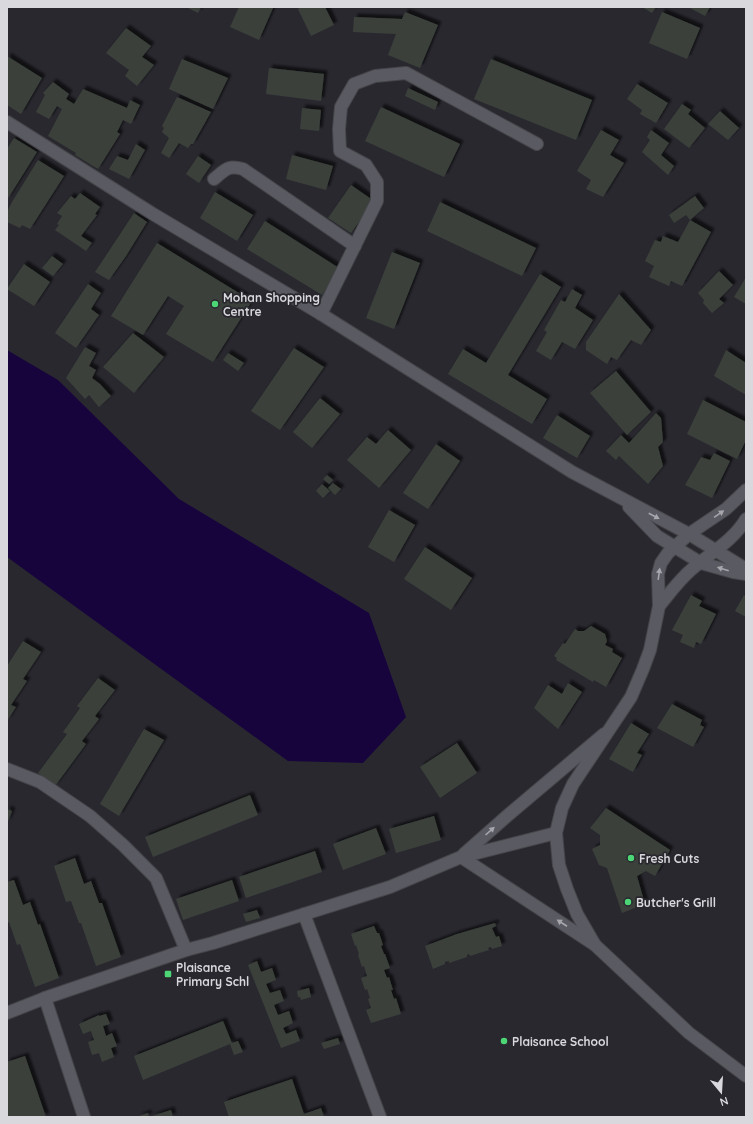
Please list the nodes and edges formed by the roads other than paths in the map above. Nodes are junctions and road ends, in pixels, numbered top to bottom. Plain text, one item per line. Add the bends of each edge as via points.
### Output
1 (7, 122) edge
2 (537, 144) dead end
3 (214, 178) dead end
4 (355, 246) junction
5 (321, 314) junction
6 (746, 490) edge
7 (620, 497) junction
8 (746, 519) edge
9 (689, 534) junction
10 (674, 547) junction
11 (716, 551) junction
12 (701, 563) junction
13 (746, 569) edge
14 (746, 574) edge
15 (659, 606) junction
16 (606, 732) junction
17 (7, 769) edge
18 (556, 833) junction
19 (461, 856) junction
20 (304, 914) junction
21 (595, 944) junction
22 (186, 950) junction
23 (45, 998) junction
24 (7, 1013) edge
25 (746, 1076) edge
26 (84, 1117) edge
27 (380, 1117) edge

1 - 5 street via 153,214
2 - 4 street via 406,73 375,76 354,84 341,107 340,151 366,165 377,182 377,201
3 - 4 street via 233,167 244,170
4 - 5 street
5 - 7 street via 572,472
9 -> 6 street via 726,509
7 -> 9 street
7 - 10 street via 657,536
8 - 11 street via 739,530
9 - 10 street
9 - 11 street
10 - 12 street
15 -> 10 street via 658,574 661,563
11 - 12 street
11 - 13 street
14 -> 12 street
12 - 15 street via 692,569
15 - 16 street via 650,650 643,669 631,697
16 - 18 street via 572,784 562,808
19 -> 16 street
17 - 22 street via 40,782 90,816 156,878
18 - 19 street
18 - 21 street via 560,865 567,889 577,914
19 - 20 street via 390,887
21 -> 19 street
20 - 22 street
20 - 27 street
21 - 25 street via 689,1033
22 - 23 street
23 - 24 street
23 - 26 street

